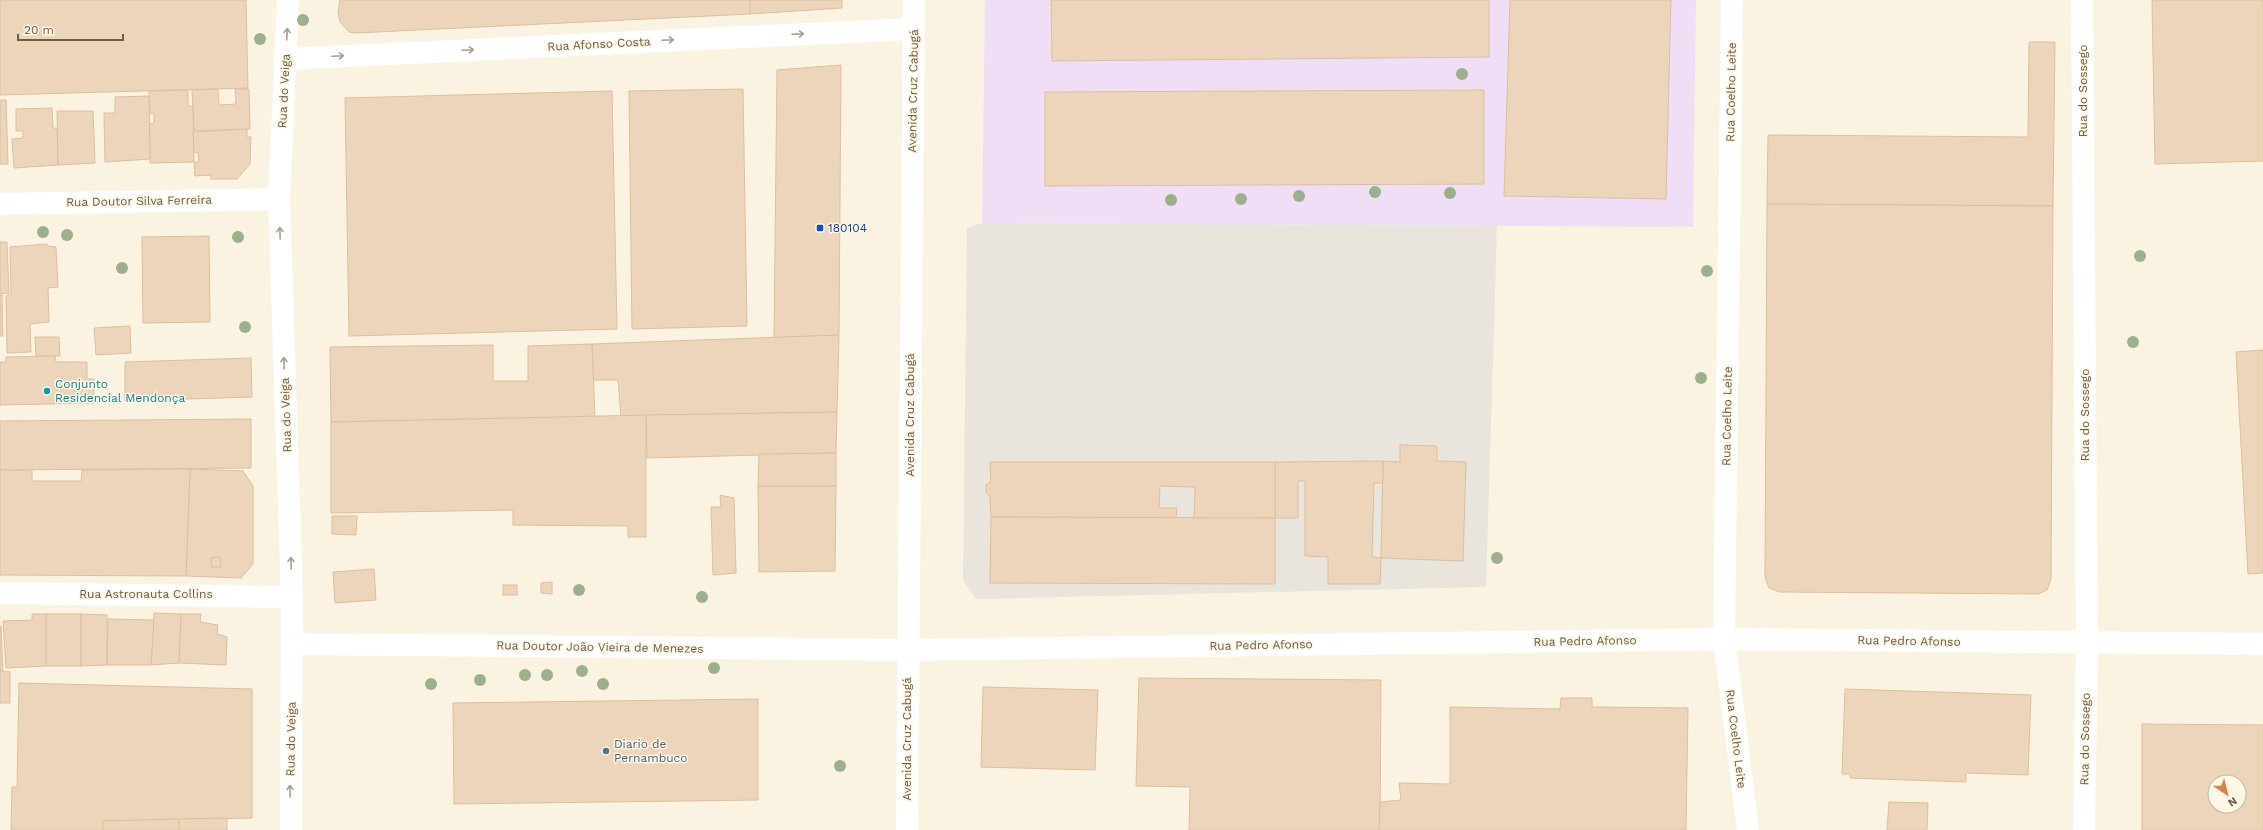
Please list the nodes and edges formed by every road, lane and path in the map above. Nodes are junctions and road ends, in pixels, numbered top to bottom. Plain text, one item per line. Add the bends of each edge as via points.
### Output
1 (288, 0) edge
2 (914, 0) edge
3 (1732, 0) edge
4 (2082, 0) edge
5 (913, 28) junction
6 (286, 59) junction
7 (279, 199) junction
8 (0, 204) edge
9 (0, 593) edge
10 (292, 597) junction
11 (1724, 639) junction
12 (2087, 642) junction
13 (292, 644) junction
14 (2263, 644) edge
15 (908, 650) junction
16 (291, 830) edge
17 (907, 830) edge
18 (1748, 830) edge
19 (2084, 830) edge

6 -> 1 street, Rua do Veiga
2 - 5 street, Avenida Cruz Cabugá
3 - 11 street, Rua Coelho Leite
4 - 12 street, Rua do Sossego
6 -> 5 street, Rua Afonso Costa
5 - 15 street, Avenida Cruz Cabugá
6 - 7 street, Rua do Veiga
7 - 8 street, Rua Doutor Silva Ferreira
10 -> 7 street, Rua do Veiga
9 - 10 street, Rua Astronauta Collins
10 - 13 street, Rua do Veiga
11 - 12 street, Rua Pedro Afonso
11 - 15 street, Rua Pedro Afonso
11 - 18 street, Rua Coelho Leite
12 - 14 street, Rua Pedro Afonso
12 - 19 street, Rua do Sossego
13 - 15 street, Rua Doutor João Vieira de Menezes
16 -> 13 street, Rua do Veiga
15 - 17 street, Avenida Cruz Cabugá

